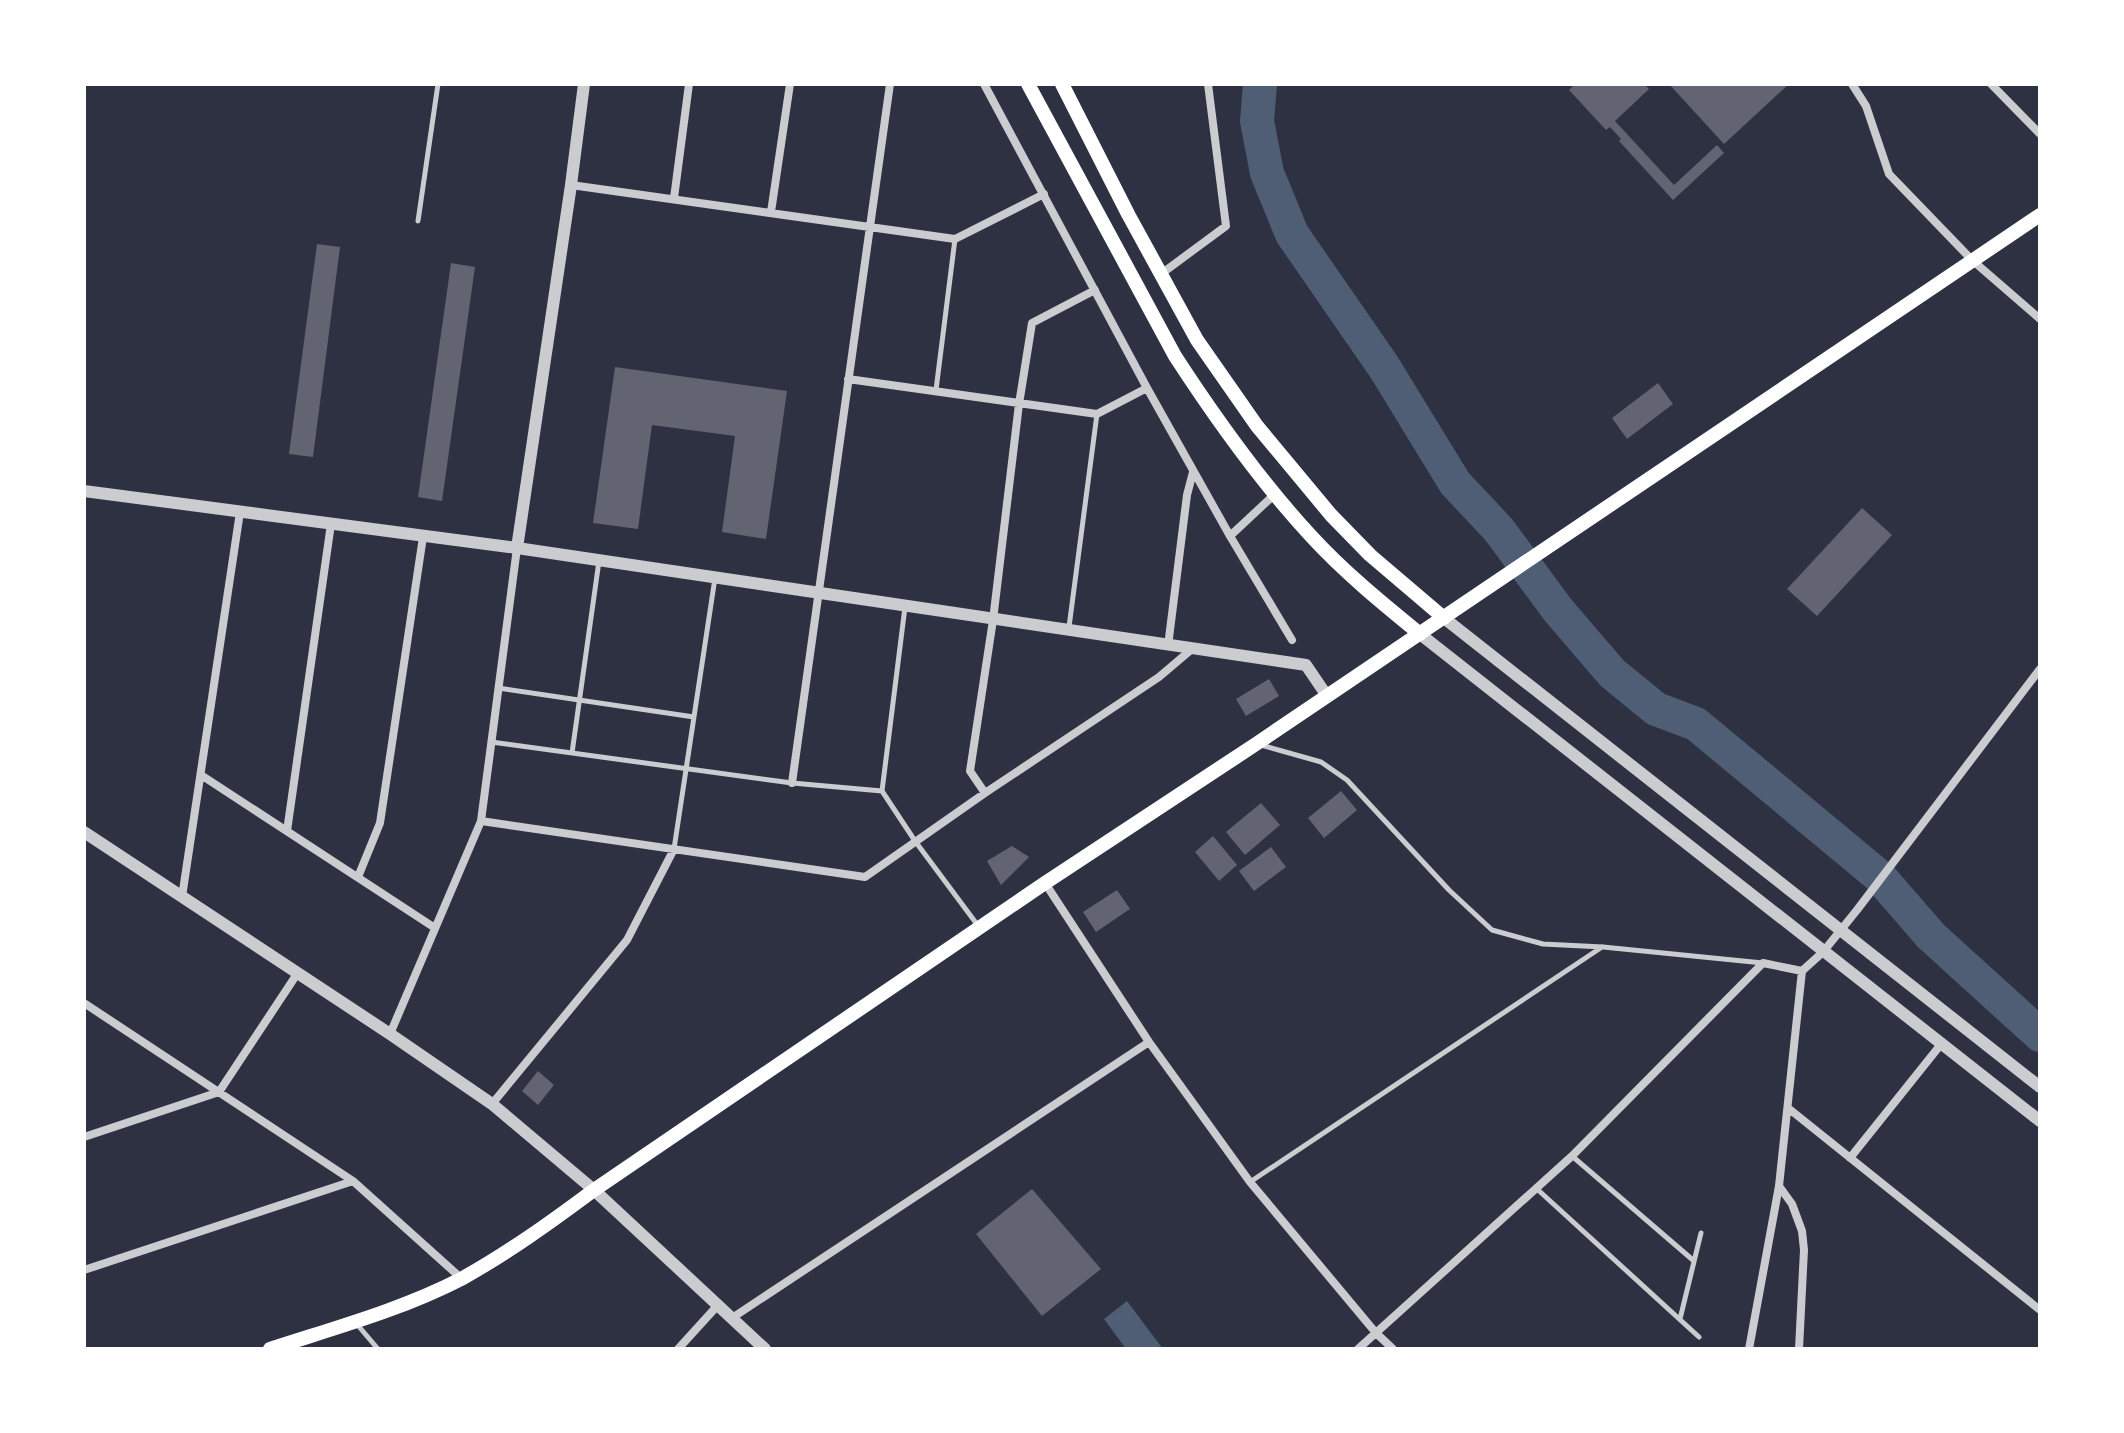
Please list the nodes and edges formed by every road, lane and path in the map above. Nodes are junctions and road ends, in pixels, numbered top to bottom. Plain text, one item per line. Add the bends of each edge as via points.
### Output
1 (438, 84) edge
2 (584, 84) edge
3 (689, 84) edge
4 (790, 84) edge
5 (890, 84) edge
6 (984, 84) edge
7 (1028, 84) edge
8 (1062, 84) edge
9 (1208, 84) edge
10 (1852, 84) edge
11 (1991, 84) edge
12 (2040, 134) edge
13 (571, 185) junction
14 (1044, 194) junction
15 (674, 198) junction
16 (771, 212) junction
17 (2040, 215) edge
18 (418, 221) dead end
19 (870, 227) junction
20 (955, 239) junction
21 (1972, 260) junction
22 (1161, 274) junction
23 (1095, 290) junction
24 (2040, 319) edge
25 (848, 379) junction
26 (1147, 388) junction
27 (936, 391) junction
28 (1019, 404) junction
29 (1097, 414) junction
30 (1193, 472) junction
31 (84, 491) edge
32 (1275, 494) junction
33 (240, 512) junction
34 (331, 524) junction
35 (1230, 536) junction
36 (423, 537) junction
37 (517, 548) junction
38 (599, 560) junction
39 (715, 577) junction
40 (818, 594) junction
41 (905, 607) junction
42 (1444, 618) junction
43 (993, 620) junction
44 (1069, 631) junction
45 (1420, 634) junction
46 (1292, 640) dead end
47 (1168, 646) junction
48 (1192, 649) junction
49 (2040, 669) edge
50 (498, 688) junction
51 (1327, 696) junction
52 (579, 700) junction
53 (694, 717) junction
54 (491, 742) junction
55 (1256, 744) junction
56 (572, 753) junction
57 (687, 769) junction
58 (201, 775) junction
59 (792, 783) junction
60 (882, 791) junction
61 (985, 793) junction
62 (481, 821) junction
63 (287, 831) junction
64 (84, 832) edge
65 (915, 841) junction
66 (674, 849) junction
67 (358, 877) junction
68 (1045, 883) junction
69 (182, 897) junction
70 (435, 928) junction
71 (979, 928) junction
72 (1840, 931) junction
73 (1603, 947) junction
74 (1823, 952) junction
75 (1763, 963) junction
76 (1802, 971) junction
77 (297, 974) junction
78 (84, 1003) edge
79 (390, 1034) junction
80 (1149, 1042) junction
81 (1942, 1043) junction
82 (2040, 1087) edge
83 (219, 1092) junction
84 (492, 1104) junction
85 (1788, 1108) junction
86 (2040, 1121) edge
87 (84, 1137) edge
88 (1572, 1156) junction
89 (1850, 1158) junction
90 (353, 1181) junction
91 (1250, 1182) junction
92 (1779, 1186) junction
93 (1536, 1188) junction
94 (594, 1190) junction
95 (1701, 1233) dead end
96 (1694, 1261) junction
97 (84, 1270) edge
98 (461, 1278) junction
99 (719, 1304) junction
100 (2040, 1310) edge
101 (732, 1318) junction
102 (1680, 1319) junction
103 (355, 1322) junction
104 (1376, 1333) junction
105 (1699, 1337) dead end
106 (270, 1349) edge
107 (378, 1349) edge
108 (678, 1349) edge
109 (765, 1349) edge
110 (1358, 1349) edge
111 (1393, 1349) edge
112 (1749, 1349) edge
113 (1799, 1349) edge

1 - 18 lane
2 - 13 street
3 - 15 street
4 - 16 street
5 - 19 street
6 - 14 street
7 - 32 main road via 1175,356
8 - 22 main road
9 - 22 street via 1226,226
10 - 21 street via 1866,106 1889,174
11 - 12 street
13 - 15 street
13 - 37 street
14 - 20 street
14 - 23 street
15 - 16 street
16 - 19 street
17 - 21 main road
19 - 20 street
19 - 25 street
20 - 27 lane
21 - 24 street
21 - 42 main road
22 - 42 main road via 1197,340 1285,461 1370,555
23 - 26 street
23 - 28 street via 1032,323
25 - 27 street
25 - 40 street
26 - 29 street
26 - 30 street
27 - 28 street
28 - 29 street
28 - 43 street
29 - 44 lane
30 - 35 street
30 - 47 street
31 - 33 street
32 - 35 street
32 - 45 main road via 1350,574
33 - 34 street
33 - 58 street
34 - 36 street
34 - 63 street
35 - 46 street
36 - 37 street
36 - 67 street via 380,823
37 - 38 street
37 - 50 street
38 - 39 street
38 - 52 lane
39 - 40 street
39 - 53 lane
40 - 41 street
40 - 59 street
41 - 43 street
41 - 60 lane
42 - 45 main road
42 - 72 street
43 - 44 street
43 - 61 street via 970,771
44 - 47 street
45 - 51 main road
45 - 74 street
47 - 48 street
48 - 51 street via 1306,665
48 - 61 street via 1159,677
49 - 72 street
50 - 52 lane
50 - 54 street
51 - 55 main road
52 - 53 lane
52 - 56 lane
53 - 57 lane
54 - 56 lane
54 - 62 street
55 - 68 main road
55 - 73 lane via 1321,762 1347,780 1492,930 1543,944
56 - 57 lane
57 - 59 lane
57 - 66 lane
58 - 63 street
58 - 69 street
59 - 60 lane
60 - 65 lane
61 - 65 street
62 - 66 street
62 - 70 street
63 - 67 street
64 - 69 street
65 - 66 street via 865,877
65 - 71 lane
66 - 84 street via 627,940
67 - 70 street
68 - 71 main road
68 - 80 street
69 - 77 street
70 - 79 street
71 - 94 main road
72 - 74 street
72 - 82 street
73 - 75 lane
73 - 91 lane
74 - 76 street
74 - 81 street
75 - 76 street
75 - 88 street
76 - 85 street
77 - 79 street
77 - 83 street
78 - 83 street
79 - 84 street
80 - 91 street
80 - 101 street
81 - 86 street
81 - 89 street
83 - 87 street
83 - 90 street
84 - 94 street
85 - 89 street
85 - 92 street
88 - 93 street
88 - 96 lane
89 - 100 street
90 - 97 street
90 - 98 street
91 - 104 street
92 - 112 street
92 - 113 street via 1802,1231
93 - 102 lane
93 - 104 street
94 - 98 main road
94 - 99 street
95 - 96 lane
96 - 102 lane
98 - 103 main road
99 - 101 street
99 - 108 street
101 - 109 street
102 - 105 lane
103 - 106 main road
103 - 107 lane
104 - 110 street
104 - 111 street

